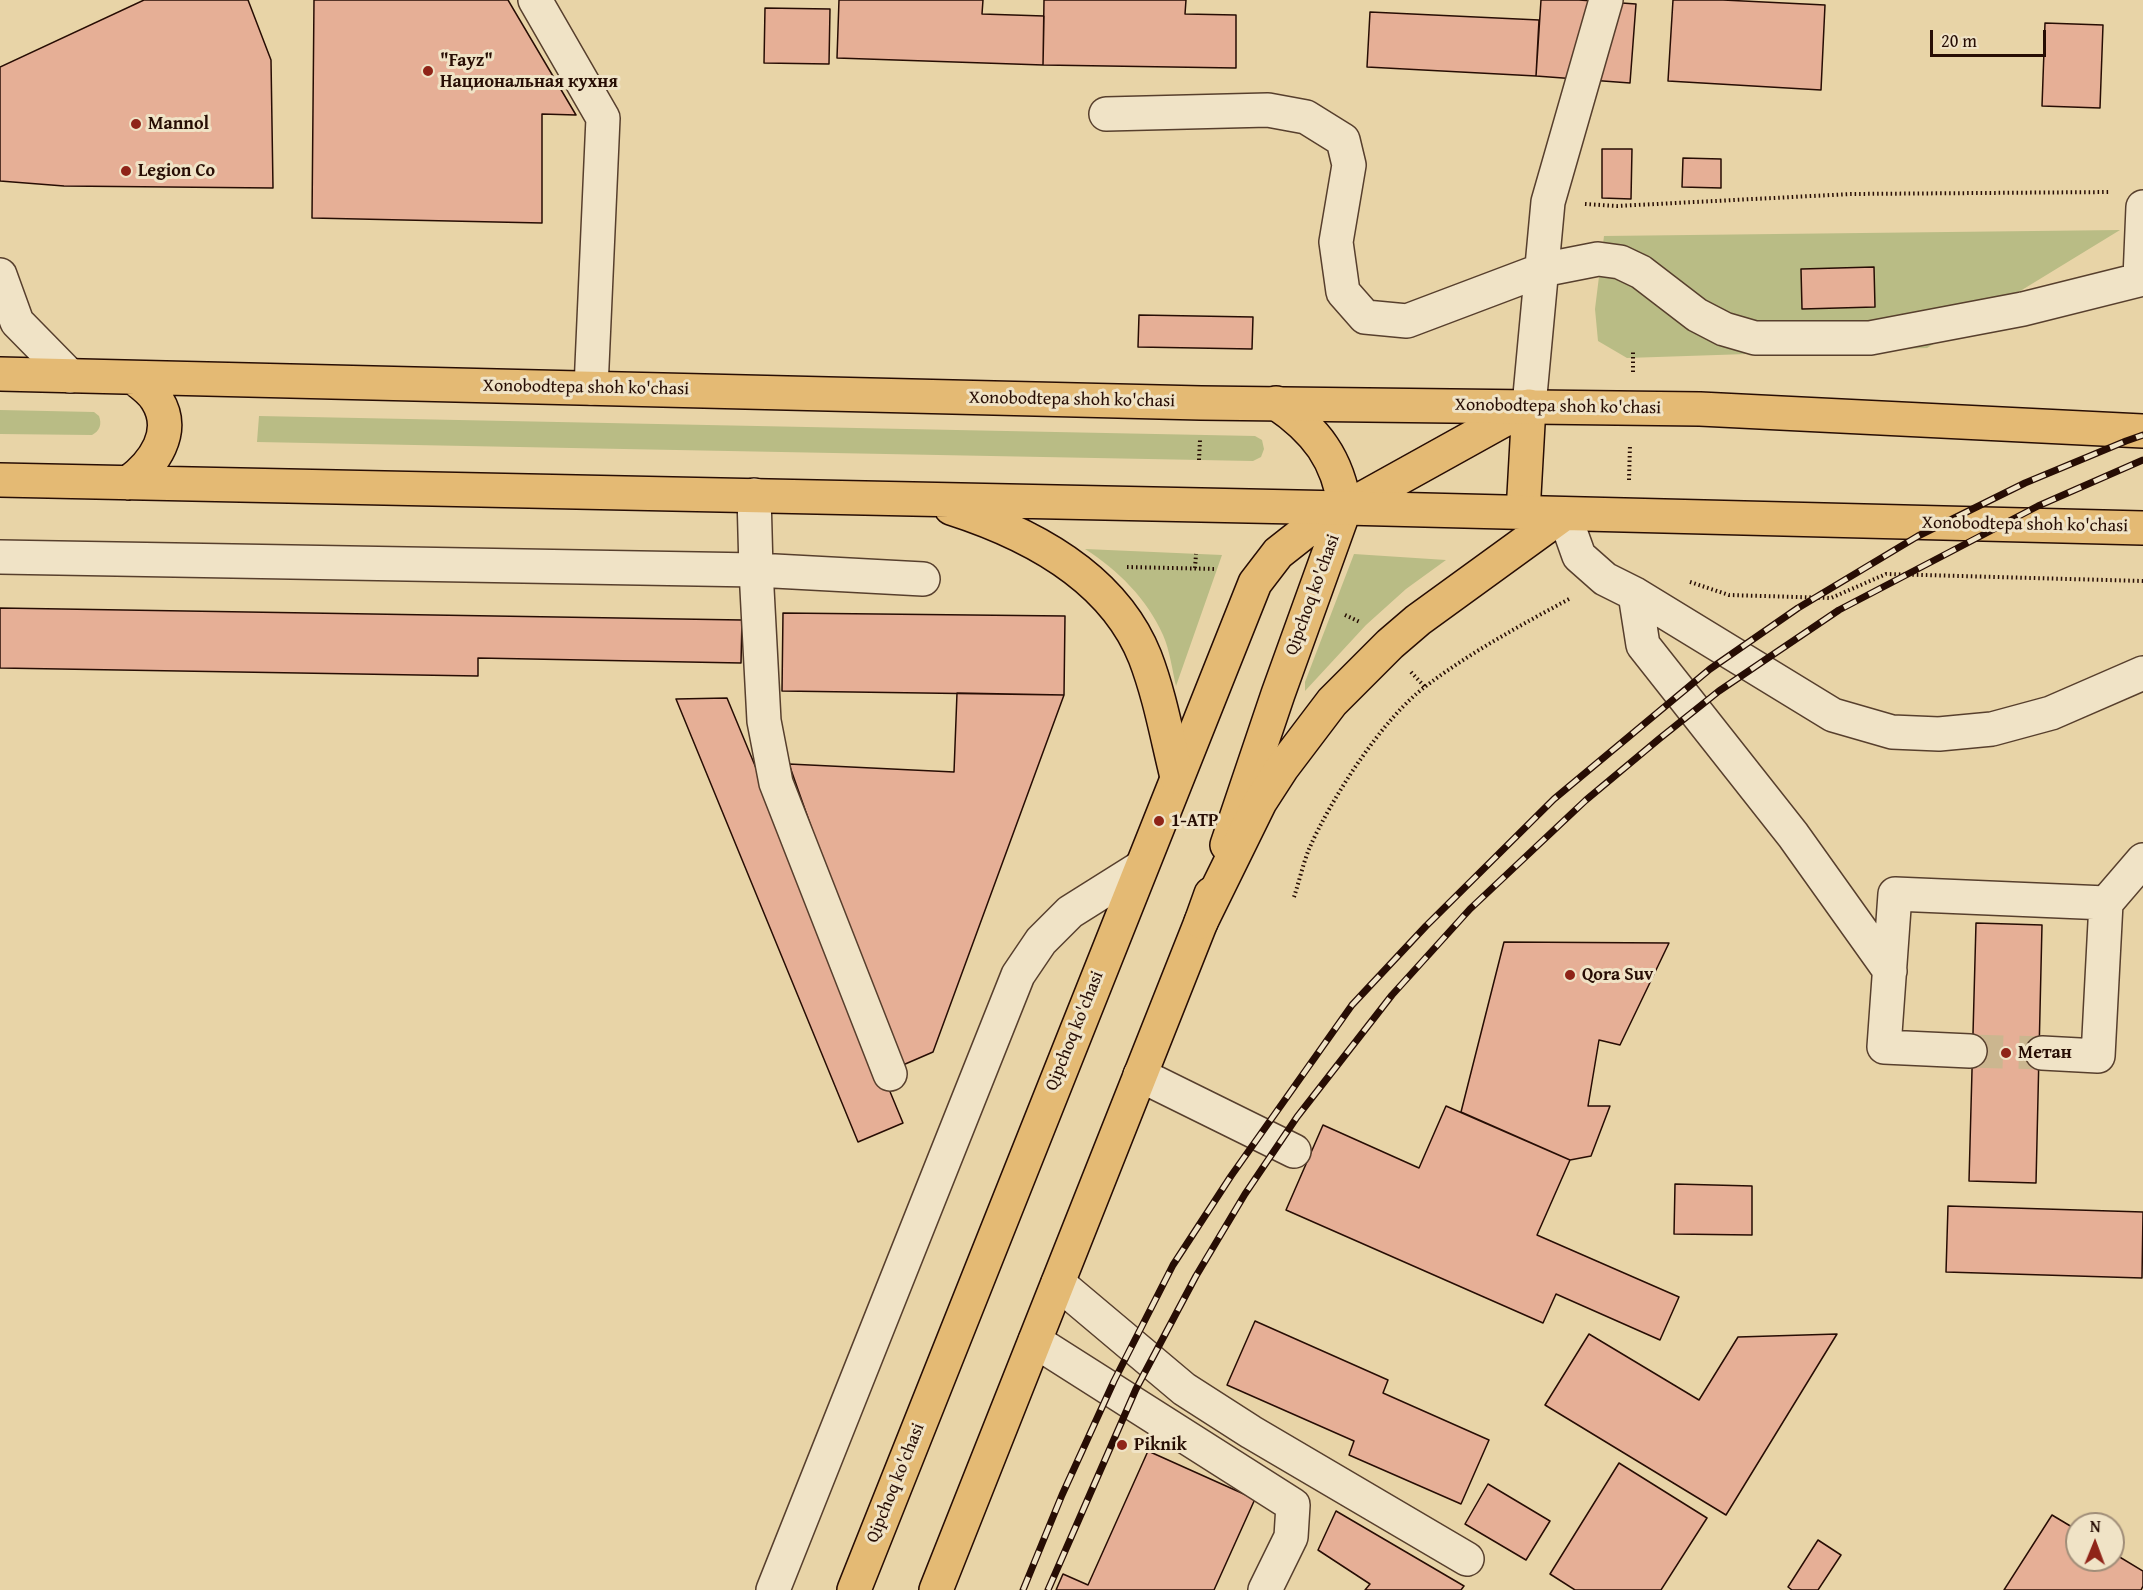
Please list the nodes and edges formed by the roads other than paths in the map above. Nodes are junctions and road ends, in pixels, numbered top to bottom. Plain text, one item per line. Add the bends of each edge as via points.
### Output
1 (535, 0) edge
2 (1606, 0) edge
3 (1106, 114) dead end
4 (2135, 206) edge
5 (1542, 270) junction
6 (0, 275) edge
7 (2141, 279) edge
8 (0, 374) edge
9 (70, 376) junction
10 (134, 378) junction
11 (591, 388) junction
12 (1276, 403) junction
13 (1529, 406) junction
14 (2143, 431) edge
15 (0, 480) edge
16 (128, 483) junction
17 (754, 495) junction
18 (921, 499) junction
19 (1345, 508) junction
20 (1523, 513) junction
21 (1564, 514) junction
22 (2143, 528) edge
23 (0, 557) edge
24 (756, 570) junction
25 (924, 579) dead end
26 (1635, 594) junction
27 (2143, 673) edge
28 (1177, 777) junction
29 (2143, 861) edge
30 (1140, 868) junction
31 (2106, 903) junction
32 (1201, 922) junction
33 (1890, 971) junction
34 (1970, 1051) tunnel mouth
35 (2042, 1053) tunnel mouth
36 (890, 1074) dead end
37 (1140, 1075) junction
38 (1294, 1151) dead end
39 (1058, 1283) junction
40 (1035, 1341) junction
41 (1467, 1559) dead end
42 (773, 1590) edge
43 (854, 1590) edge
44 (936, 1590) edge
45 (1265, 1590) edge

1 - 11 street via 603,118
2 - 5 street via 1548,202
3 - 5 street via 1268,110 1306,117 1343,140 1349,165 1336,242 1343,292 1365,316 1407,321
4 - 7 street
5 - 7 street via 1598,259 1620,262 1641,272 1697,315 1724,329 1755,338 1870,338 2023,309
5 - 13 street
6 - 9 street via 17,322
8 - 9 main road, Xonobodtepa shoh ko'chasi
9 - 10 main road, Xonobodtepa shoh ko'chasi
10 - 11 main road, Xonobodtepa shoh ko'chasi
10 - 16 main road via 157,400 165,428 153,460
11 - 12 main road, Xonobodtepa shoh ko'chasi
12 - 13 main road, Xonobodtepa shoh ko'chasi
12 - 19 main road via 1301,422 1325,449 1342,488
13 - 14 main road, Xonobodtepa shoh ko'chasi via 1700,409
13 - 19 main road, Qipchoq ko'chasi
13 - 20 main road
15 - 16 main road, Xonobodtepa shoh ko'chasi
16 - 17 main road, Xonobodtepa shoh ko'chasi
17 - 18 main road, Xonobodtepa shoh ko'chasi
17 - 24 street
18 - 19 main road, Xonobodtepa shoh ko'chasi
18 - 28 main road via 1017,533 1067,562 1094,584 1126,622 1144,656
19 - 20 main road, Xonobodtepa shoh ko'chasi
19 - 28 main road, Qipchoq ko'chasi via 1293,539 1255,583
19 - 32 main road, Qipchoq ko'chasi
20 - 21 main road, Xonobodtepa shoh ko'chasi
21 - 22 main road, Xonobodtepa shoh ko'chasi
21 - 26 street via 1579,556 1605,579
21 - 32 main road via 1418,620 1332,702 1260,802
23 - 24 street
24 - 25 street
24 - 36 street via 764,720 776,783
26 - 27 street via 1833,715 1892,732 1939,734 1992,729 2051,713
26 - 33 street via 1643,645 1793,835
28 - 30 main road, Qipchoq ko'chasi
29 - 31 street
30 - 42 street via 1070,912 1041,941 1018,975
30 - 43 main road, Qipchoq ko'chasi
31 - 33 street via 1895,894
31 - 35 street via 2098,1056
32 - 37 main road, Qipchoq ko'chasi
33 - 34 street via 1884,1047
37 - 38 street
37 - 39 main road, Qipchoq ko'chasi
39 - 40 main road, Qipchoq ko'chasi
39 - 41 street via 1184,1389
40 - 44 main road, Qipchoq ko'chasi
40 - 45 street via 1293,1504 1291,1537

